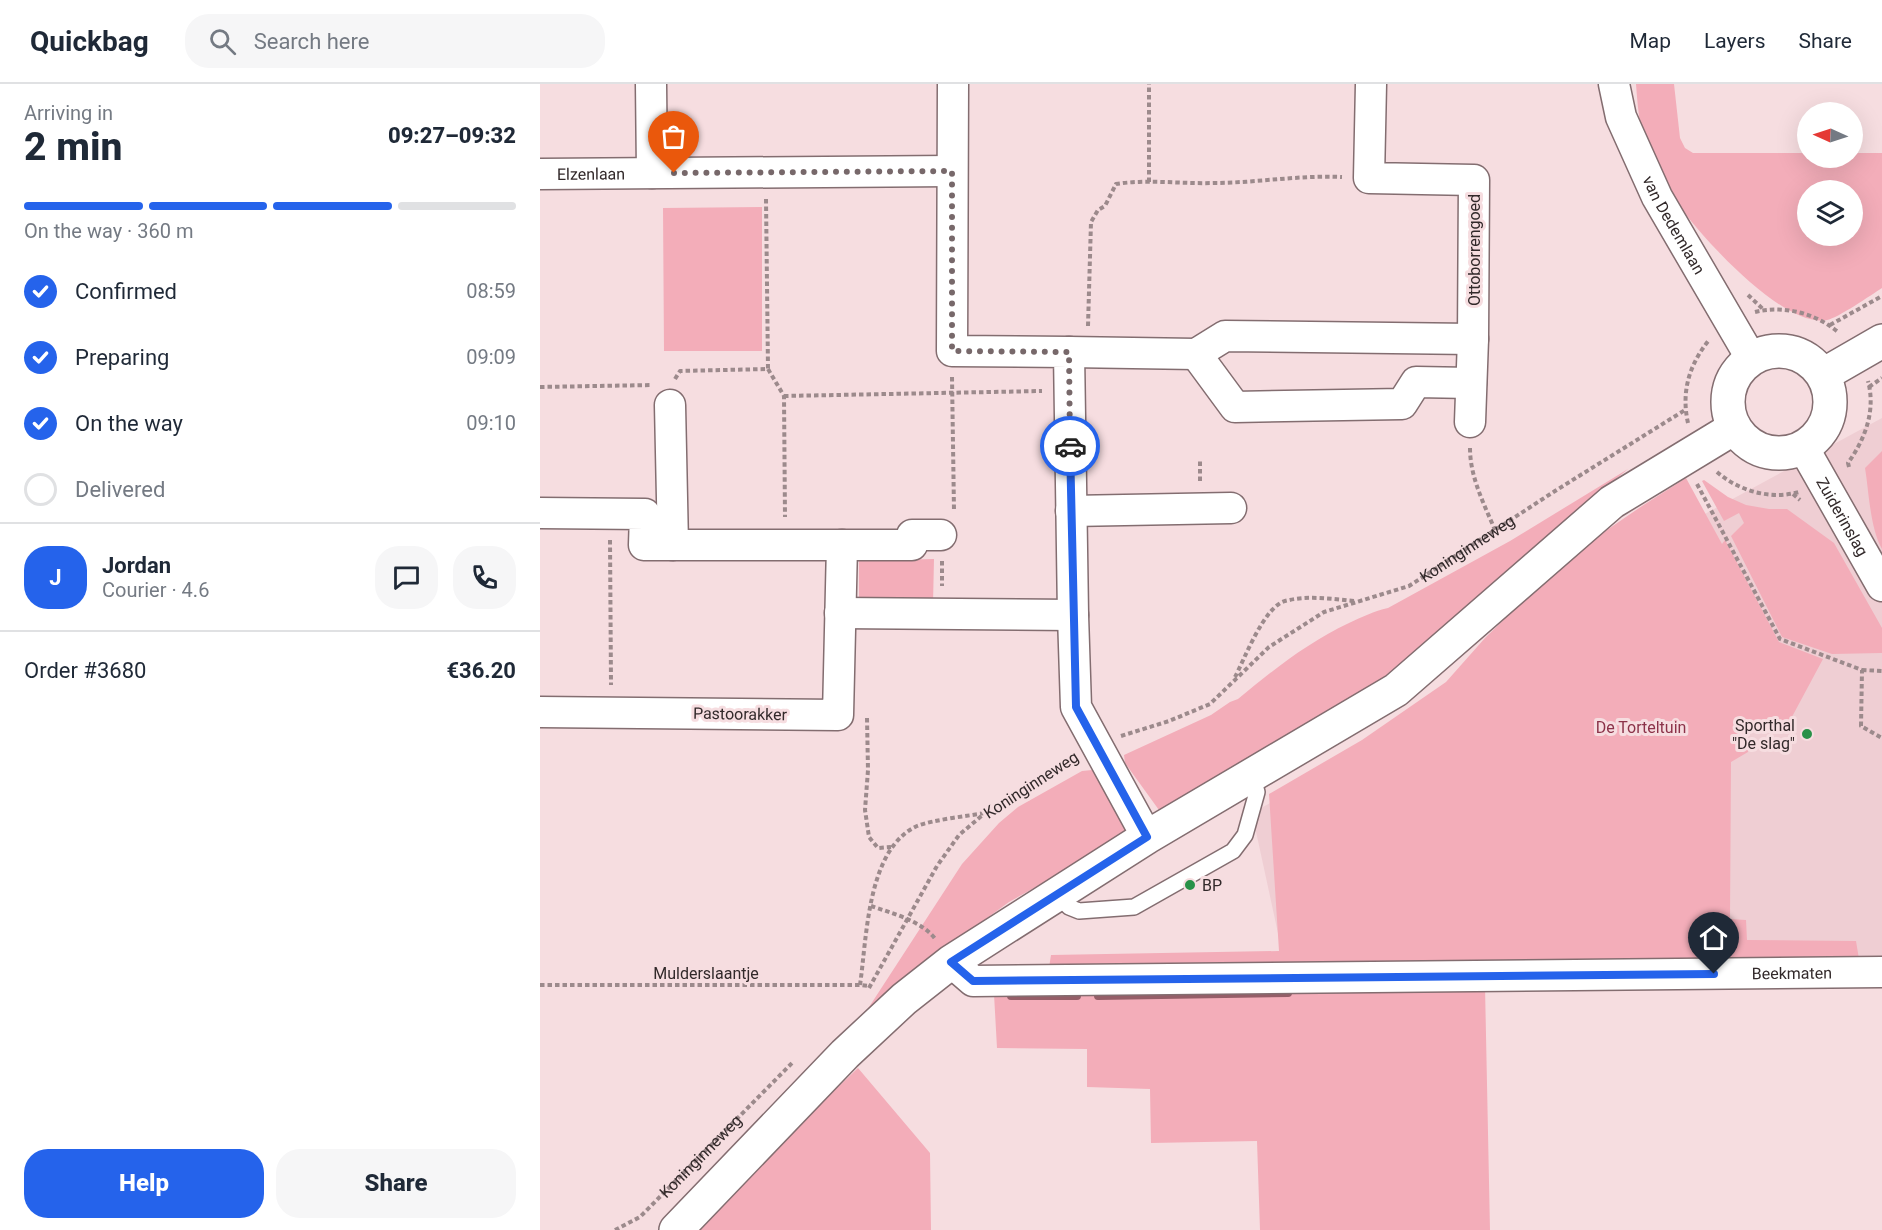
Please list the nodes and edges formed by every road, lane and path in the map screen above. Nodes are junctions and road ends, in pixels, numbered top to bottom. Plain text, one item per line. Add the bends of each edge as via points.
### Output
1 (651, 84) edge
2 (953, 84) edge
3 (1149, 84) edge
4 (1371, 84) edge
5 (1614, 84) edge
6 (952, 171) junction
7 (766, 172) junction
8 (652, 173) junction
9 (540, 174) edge
10 (1369, 178) junction
11 (1149, 182) junction
12 (1882, 296) edge
13 (1731, 322) junction
14 (1830, 326) junction
15 (1473, 339) junction
16 (1870, 348) edge
17 (952, 351) junction
18 (1078, 352) junction
19 (1196, 354) junction
20 (1751, 358) junction
21 (768, 369) junction
22 (1823, 375) junction
23 (1882, 378) edge
24 (1471, 383) junction
25 (540, 387) edge
26 (1869, 387) junction
27 (1069, 391) junction
28 (952, 392) junction
29 (671, 395) junction
30 (784, 396) junction
31 (1685, 410) junction
32 (1470, 422) joint
33 (1734, 428) junction
34 (1803, 447) junction
35 (1691, 454) junction
36 (1823, 483) junction
37 (1232, 508) dead end
38 (1071, 511) junction
39 (540, 513) edge
40 (610, 514) junction
41 (1495, 530) junction
42 (941, 535) junction
43 (673, 545) junction
44 (786, 545) junction
45 (842, 545) junction
46 (1882, 586) edge
47 (1359, 602) junction
48 (840, 613) junction
49 (942, 614) junction
50 (1073, 615) junction
51 (1862, 670) junction
52 (1882, 671) edge
53 (1233, 680) junction
54 (540, 712) edge
55 (612, 713) junction
56 (838, 716) junction
57 (1882, 738) edge
58 (1096, 743) junction
59 (1252, 775) junction
60 (985, 813) junction
61 (1147, 837) junction
62 (891, 847) junction
63 (1057, 895) junction
64 (871, 906) junction
65 (909, 919) junction
66 (951, 962) junction
67 (1882, 972) edge
68 (540, 985) edge
69 (860, 985) junction
70 (871, 987) junction
71 (863, 994) dead end
72 (795, 1060) dead end
73 (615, 1230) edge
74 (676, 1230) edge

1 - 8 street
2 - 6 street
3 - 11 path
4 - 10 street
5 - 13 street, van Dedemlaan via 1621,117 1657,197
6 - 7 street, Elzenlaan
6 - 17 street
7 - 8 street, Elzenlaan
7 - 21 path
8 - 9 street, Elzenlaan
10 - 11 path via 1312,175 1213,183
10 - 15 street, Ottoborrengoed via 1474,180
11 - 18 path via 1116,184 1091,222
12 - 14 path
13 - 14 path via 1764,310 1781,309 1815,317
13 - 20 street, van Dedemlaan
13 - 31 path via 1708,341 1692,366
14 - 16 path via 1850,344
15 - 19 street via 1225,336
15 - 24 street, Ottoborrengoed
16 - 22 main road
16 - 26 path via 1865,371
17 - 18 street
17 - 28 path
18 - 19 street
18 - 27 street
19 - 24 street via 1235,407 1402,404 1416,382
20 - 22 main road via 1777,350 1791,352 1803,356
20 - 33 main road via 1737,371 1729,389 1728,409
21 - 29 path via 680,371
21 - 30 path
22 - 34 main road via 1830,410 1821,432
23 - 26 path
24 - 32 street, Ottoborrengoed
25 - 29 path
26 - 36 path via 1864,435 1848,463
27 - 28 path
27 - 38 street
28 - 30 path
28 - 42 path via 955,528 941,527
29 - 43 street
30 - 44 path
31 - 35 path
31 - 41 path, Koninginneweg
32 - 41 path via 1470,456 1478,491
33 - 34 main road via 1752,446 1765,452 1778,454
33 - 35 main road, Koninginneweg
34 - 36 street, Zuiderinslag
35 - 36 path via 1732,483 1762,494 1801,492
35 - 51 path via 1780,639
35 - 59 main road, Koninginneweg via 1612,502 1396,690
36 - 46 street, Zuiderinslag
37 - 38 street
38 - 50 street
39 - 40 street
40 - 43 street via 645,514 644,545
40 - 55 path
41 - 47 path, Koninginneweg via 1409,586
42 - 45 street via 912,535 912,545
42 - 49 path
43 - 44 street
44 - 45 street
45 - 48 street
47 - 53 path, Koninginneweg via 1324,612 1269,647
47 - 53 path via 1311,598 1283,602 1269,613
48 - 49 street
48 - 56 street
49 - 50 street
50 - 58 street via 1076,707
51 - 52 path
51 - 57 path via 1861,726
53 - 58 path, Koninginneweg via 1210,704
54 - 55 street, Pastoorakker
55 - 56 street, Pastoorakker
56 - 62 path via 867,717 865,810 869,837 878,848
58 - 60 path, Koninginneweg
58 - 61 street
59 - 61 main road, Koninginneweg
59 - 63 lane via 1257,792 1245,835 1233,851 1134,908 1079,911
60 - 62 path via 919,825
60 - 65 path, Koninginneweg via 948,850
61 - 63 main road, Koninginneweg
62 - 64 path via 873,890
63 - 66 main road, Koninginneweg
64 - 65 path
64 - 69 path
65 - 70 path, Koninginneweg
66 - 67 street, Beekmaten via 973,981
66 - 74 main road, Koninginneweg via 845,1054
68 - 69 path, Mulderslaantje
69 - 70 path, Mulderslaantje
70 - 71 path, Koninginneweg
72 - 73 path, Koninginneweg via 640,1217

